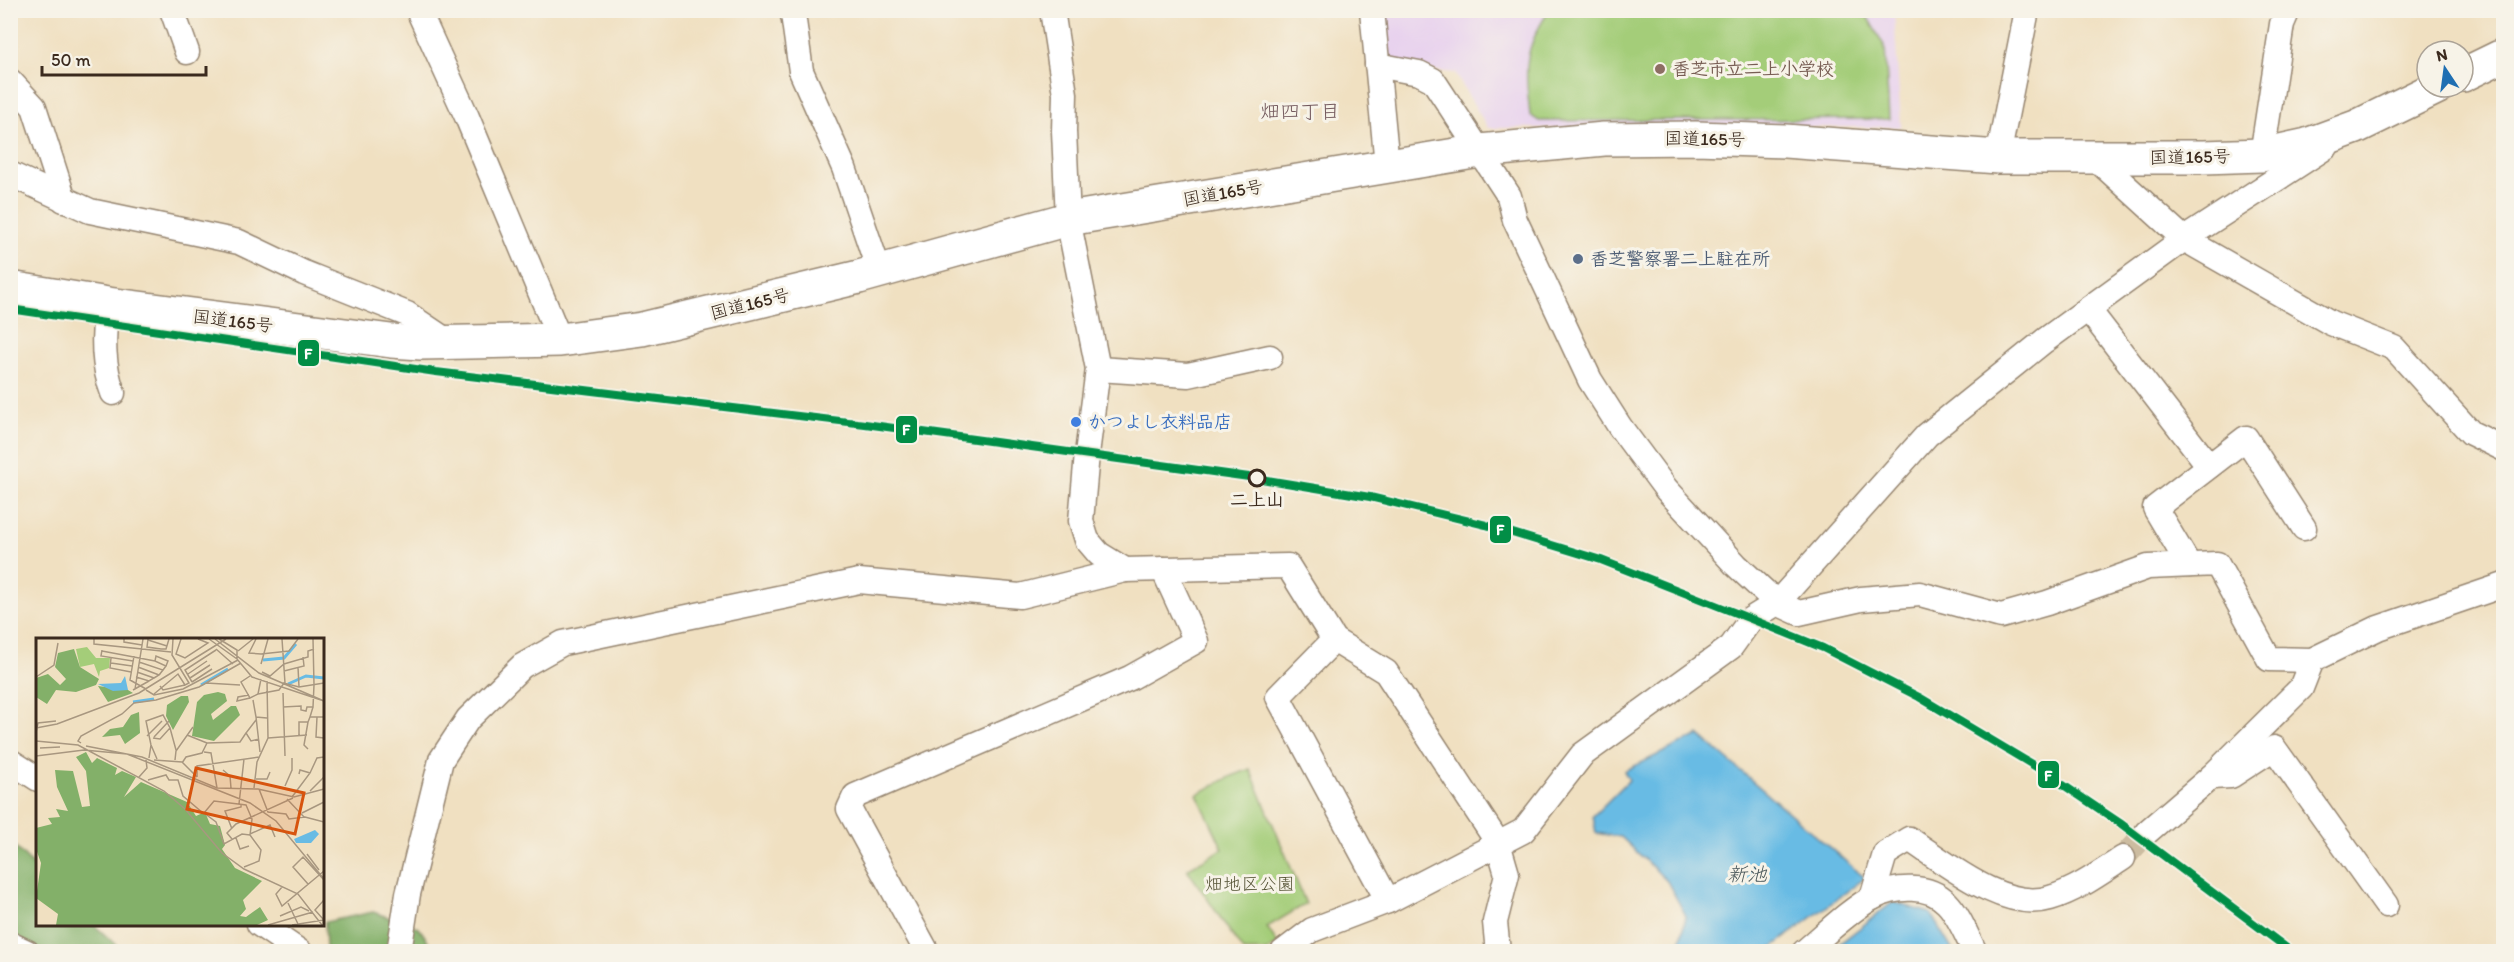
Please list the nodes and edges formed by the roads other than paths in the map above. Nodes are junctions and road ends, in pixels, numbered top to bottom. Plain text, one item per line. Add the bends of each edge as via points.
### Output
1 (172, 10) edge
2 (418, 10) edge
3 (790, 10) edge
4 (1052, 10) edge
5 (1372, 10) edge
6 (2027, 10) edge
7 (2288, 10) edge
8 (187, 52) dead end
9 (2504, 55) edge
10 (1377, 65) junction
11 (2475, 69) edge
12 (10, 81) edge
13 (2415, 98) edge
14 (2356, 127) junction
15 (1480, 151) junction
16 (2262, 155) junction
17 (1998, 157) junction
18 (2095, 158) junction
19 (1387, 165) junction
20 (10, 174) edge
21 (64, 200) junction
22 (1068, 219) junction
23 (2184, 239) junction
24 (879, 271) junction
25 (10, 288) edge
26 (108, 304) junction
27 (2088, 309) junction
28 (560, 340) junction
29 (450, 343) junction
30 (1270, 357) dead end
31 (1098, 369) junction
32 (113, 393) dead end
33 (2504, 449) edge
34 (2209, 466) junction
35 (2304, 528) dead end
36 (2189, 565) junction
37 (1163, 569) junction
38 (1125, 570) junction
39 (2504, 585) edge
40 (1777, 603) junction
41 (1334, 640) junction
42 (2312, 660) junction
43 (10, 761) edge
44 (2211, 777) junction
45 (36, 778) edge
46 (2147, 832) tunnel mouth
47 (1498, 843) junction
48 (2123, 858) tunnel mouth
49 (1872, 898) junction
50 (1388, 901) junction
51 (2386, 905) dead end
52 (262, 926) edge
53 (10, 944) edge
54 (27, 951) edge
55 (300, 951) edge
56 (399, 951) edge
57 (927, 951) edge
58 (1282, 951) edge
59 (1498, 951) edge
60 (1804, 951) edge
61 (1975, 951) edge

1 - 8 street
2 - 28 street
3 - 24 street via 801,71 844,168
4 - 22 street via 1065,94
5 - 10 street
6 - 17 street
7 - 16 street via 2282,24
9 - 11 highway
10 - 15 street via 1419,73 1433,80
10 - 19 street
12 - 21 street via 34,107
13 - 14 highway, 国道165号
14 - 16 highway, 国道165号 via 2307,145
14 - 23 street
15 - 17 highway, 国道165号 via 1604,139 1696,138
15 - 19 highway, 国道165号
15 - 40 street via 1509,196 1515,220 1590,380 1620,427 1666,489
16 - 18 highway, 国道165号
17 - 18 highway, 国道165号
18 - 23 street
19 - 22 highway, 国道165号
20 - 21 street
21 - 29 street via 90,211 239,242 407,314
22 - 24 highway, 国道165号
22 - 31 street
23 - 27 street
23 - 33 street via 2331,323 2394,348 2471,433
24 - 28 highway, 国道165号 via 642,329
25 - 26 highway, 国道165号
26 - 29 highway, 国道165号 via 392,341
26 - 32 street via 104,364
27 - 34 street
27 - 40 street via 1927,435
28 - 29 highway, 国道165号
30 - 31 street via 1188,375
31 - 38 street via 1081,521 1087,540 1099,554
34 - 35 street via 2246,438
34 - 36 street via 2155,508
36 - 40 street via 2148,567 2001,616 1920,594 1861,599 1799,613
36 - 42 street via 2217,564 2269,659
37 - 38 street
37 - 41 street via 1287,566
37 - 57 street via 1196,640 1130,678 855,796 849,809
38 - 56 street via 1020,596 859,581 563,643 522,666 468,719 441,760 408,894
39 - 42 street via 2378,628
40 - 47 street via 1751,620 1731,646 1582,755 1523,831
41 - 47 street via 1386,672
41 - 50 street via 1278,697
42 - 44 street via 2301,688
43 - 45 street
44 - 46 street
44 - 51 street via 2231,776 2274,748
47 - 50 street
47 - 59 street via 1507,874 1495,922
48 - 49 street via 2077,888 2048,899 2024,901 1985,888 1909,839 1885,854
49 - 60 street
49 - 61 street via 1890,890 1935,893 1949,904
50 - 58 street via 1312,930
52 - 55 street
53 - 54 street

